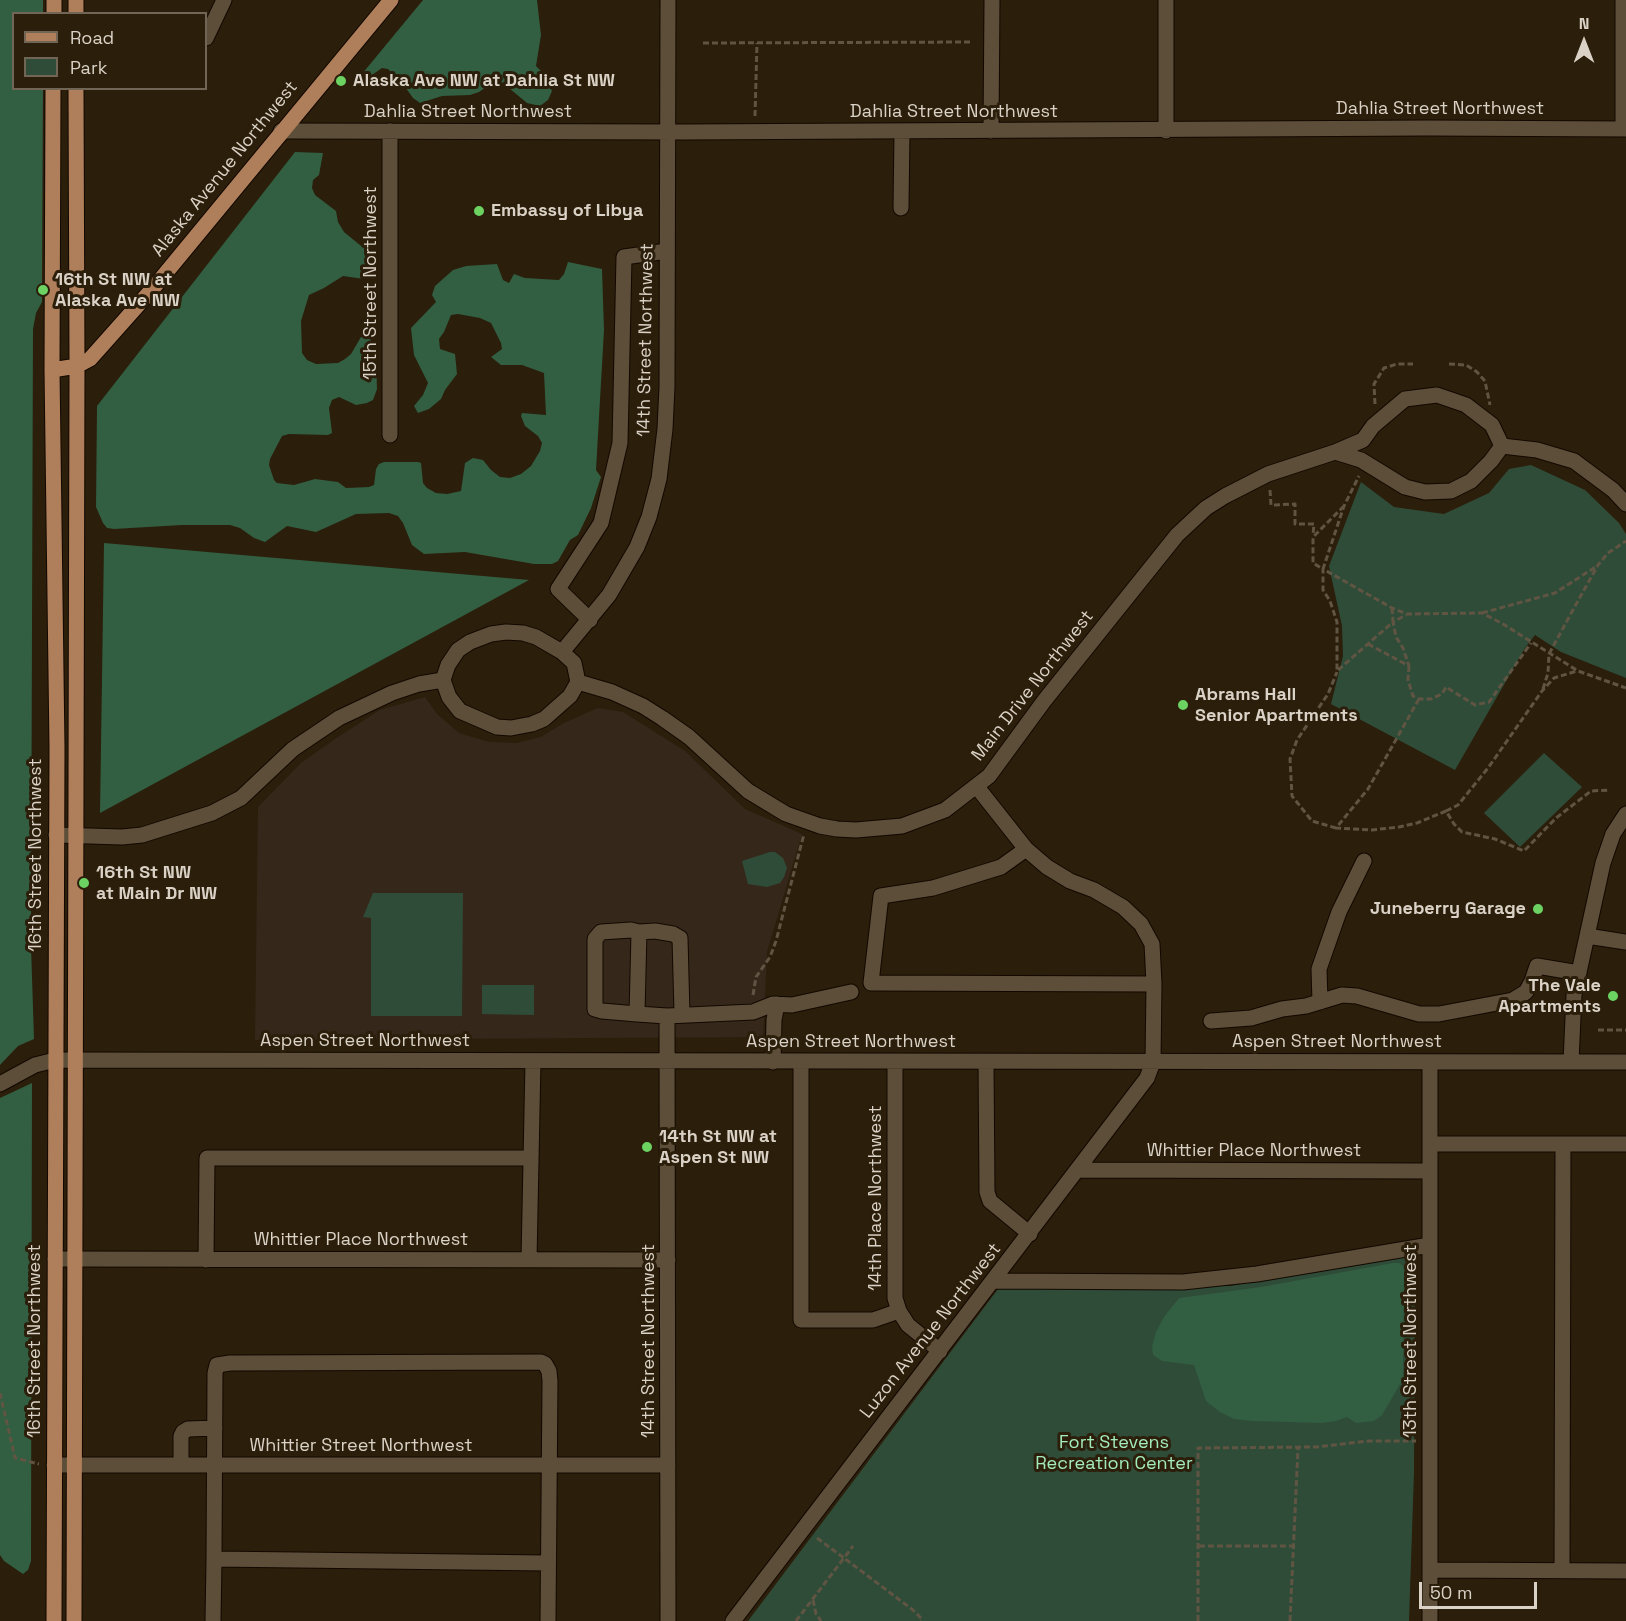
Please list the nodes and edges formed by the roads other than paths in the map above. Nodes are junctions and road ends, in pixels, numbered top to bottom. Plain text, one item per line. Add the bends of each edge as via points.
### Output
1 (224, 0) edge
2 (391, 0) edge
3 (668, 0) edge
4 (992, 0) edge
5 (1166, 0) edge
6 (1623, 0) edge
7 (207, 36) edge
8 (1624, 77) edge
9 (53, 90) edge
10 (76, 90) edge
11 (1624, 129) edge
12 (282, 130) junction
13 (1166, 130) junction
14 (390, 131) junction
15 (902, 131) junction
16 (991, 131) junction
17 (668, 132) junction
18 (901, 208) dead end
19 (668, 251) junction
20 (77, 366) junction
21 (52, 370) junction
22 (1373, 426) junction
23 (390, 435) dead end
24 (1502, 446) junction
25 (1335, 452) junction
26 (1366, 469) junction
27 (1626, 504) edge
28 (590, 620) junction
29 (562, 652) junction
30 (443, 680) junction
31 (578, 682) junction
32 (976, 787) junction
33 (1626, 814) edge
34 (56, 835) junction
35 (76, 836) junction
36 (1026, 849) junction
37 (1364, 861) dead end
38 (639, 932) junction
39 (1587, 936) junction
40 (1626, 942) edge
41 (1579, 973) junction
42 (1154, 984) junction
43 (851, 992) dead end
44 (1320, 1002) junction
45 (777, 1004) junction
46 (637, 1014) junction
47 (682, 1014) junction
48 (667, 1016) junction
49 (1211, 1021) dead end
50 (55, 1059) junction
51 (75, 1060) junction
52 (533, 1061) junction
53 (668, 1062) junction
54 (773, 1062) junction
55 (801, 1062) junction
56 (895, 1062) junction
57 (986, 1062) junction
58 (1153, 1062) junction
59 (1430, 1062) junction
60 (1571, 1062) junction
61 (1626, 1062) edge
62 (0, 1084) edge
63 (1430, 1144) junction
64 (1563, 1144) junction
65 (1626, 1144) edge
66 (531, 1158) junction
67 (1078, 1170) junction
68 (1430, 1171) junction
69 (1030, 1234) junction
70 (1430, 1245) junction
71 (55, 1259) junction
72 (75, 1259) junction
73 (206, 1260) junction
74 (529, 1260) junction
75 (668, 1260) junction
76 (994, 1281) junction
77 (899, 1311) junction
78 (940, 1351) junction
79 (215, 1428) junction
80 (47, 1464) junction
81 (74, 1465) junction
82 (181, 1465) junction
83 (215, 1465) junction
84 (549, 1465) junction
85 (668, 1465) junction
86 (214, 1560) junction
87 (547, 1563) junction
88 (1430, 1570) junction
89 (1562, 1570) junction
90 (1626, 1571) edge
91 (54, 1621) edge
92 (74, 1621) edge
93 (213, 1621) edge
94 (548, 1621) edge
95 (668, 1621) edge
96 (733, 1621) edge
97 (1430, 1621) edge

1 - 7 street
2 - 12 main road, Alaska Avenue Northwest
3 - 17 street, 14th Street Northwest
4 - 16 street
5 - 13 street
6 - 8 street
8 - 11 street
9 - 21 main road, 16th Street Northwest
10 - 20 main road
11 - 13 street, Dahlia Street Northwest
12 - 14 street, Dahlia Street Northwest
12 - 20 main road, Alaska Avenue Northwest via 155,286 90,358
13 - 16 street, Dahlia Street Northwest
14 - 17 street, Dahlia Street Northwest
14 - 23 street, 15th Street Northwest
15 - 16 street, Dahlia Street Northwest
15 - 17 street, Dahlia Street Northwest
15 - 18 street
17 - 19 street, 14th Street Northwest
19 - 28 street, 14th Street Northwest via 667,404 659,479 641,541
19 - 28 street via 624,257 620,443 601,523 558,589
20 - 21 main road
20 - 35 main road
21 - 34 main road, 16th Street Northwest
22 - 24 street, Main Drive Northwest via 1405,399 1437,395 1466,405 1492,425
22 - 25 street, Main Drive Northwest via 1363,440
22 - 26 street
24 - 26 street via 1471,481 1451,491 1425,492 1405,487
24 - 27 street via 1537,450 1574,461
25 - 26 street via 1361,460
25 - 32 street, Main Drive Northwest via 1246,484 1192,520 1050,694 989,776
28 - 29 street, 14th Street Northwest
29 - 30 street via 523,633 490,634 458,650
29 - 31 street via 574,663
30 - 31 street via 460,711 497,727 511,728 544,719 570,696
30 - 35 street via 392,693 334,720 293,749 241,798 223,809 142,835
31 - 32 street, Main Drive Northwest via 643,706 688,737 754,796 786,814 820,826 856,830 902,826 945,810
32 - 36 street
33 - 39 street via 1607,847
34 - 35 street
34 - 50 main road, 16th Street Northwest
35 - 51 main road
36 - 42 street via 1055,872 1123,907 1141,924 1152,944
36 - 42 street via 1001,867 933,888 881,896 871,983
37 - 44 street via 1339,912 1319,969
38 - 46 street
38 - 46 street via 601,932 595,939 596,1009
38 - 47 street via 680,938
39 - 40 street
39 - 41 street
41 - 44 street via 1537,966 1526,992 1513,1000 1428,1015 1357,996 1342,995
41 - 60 street via 1571,1019
42 - 58 street
43 - 45 street via 792,1005
44 - 49 street via 1251,1018
45 - 47 street via 753,1012
45 - 54 street
46 - 48 street
47 - 48 street
48 - 53 street, 14th Street Northwest
50 - 51 street, Aspen Street Northwest
50 - 62 street
50 - 71 main road, 16th Street Northwest
51 - 52 street, Aspen Street Northwest
51 - 72 main road
52 - 53 street, Aspen Street Northwest
52 - 66 street
53 - 54 street, Aspen Street Northwest
53 - 75 street, 14th Street Northwest
54 - 55 street, Aspen Street Northwest
55 - 56 street, Aspen Street Northwest
55 - 77 street via 801,1320 873,1320
56 - 57 street, Aspen Street Northwest
56 - 77 street, 14th Place Northwest via 895,1292
57 - 58 street, Aspen Street Northwest
57 - 69 street via 987,1192 990,1201
58 - 59 street, Aspen Street Northwest
58 - 67 street, Luzon Avenue Northwest via 1147,1078
59 - 60 street, Aspen Street Northwest
59 - 63 street, 13th Street Northwest
60 - 61 street, Aspen Street Northwest
63 - 64 street
63 - 68 street, 13th Street Northwest
64 - 65 street
64 - 89 street
66 - 73 street via 207,1158
66 - 74 street
67 - 68 street, Whittier Place Northwest
67 - 69 street, Luzon Avenue Northwest
68 - 70 street, 13th Street Northwest
69 - 76 street, Luzon Avenue Northwest
70 - 76 street via 1257,1274 1183,1282
70 - 88 street, 13th Street Northwest
71 - 72 street, Whittier Place Northwest
71 - 80 main road, 16th Street Northwest
72 - 73 street, Whittier Place Northwest
72 - 81 main road
73 - 74 street, Whittier Place Northwest
74 - 75 street, Whittier Place Northwest
75 - 85 street, 14th Street Northwest
76 - 78 street, Luzon Avenue Northwest
77 - 78 street, 14th Place Northwest via 912,1329
78 - 96 street, Luzon Avenue Northwest
79 - 82 street via 183,1432
79 - 83 street
79 - 84 street via 217,1365 542,1362 550,1381
80 - 81 street, Whittier Street Northwest
80 - 91 main road, 16th Street Northwest
81 - 82 street, Whittier Street Northwest
81 - 92 main road
82 - 83 street, Whittier Street Northwest
83 - 84 street, Whittier Street Northwest
83 - 86 street
84 - 85 street, Whittier Street Northwest
84 - 87 street
85 - 95 street, 14th Street Northwest
86 - 87 street
86 - 93 street
87 - 94 street
88 - 89 street
88 - 97 street, 13th Street Northwest
89 - 90 street

